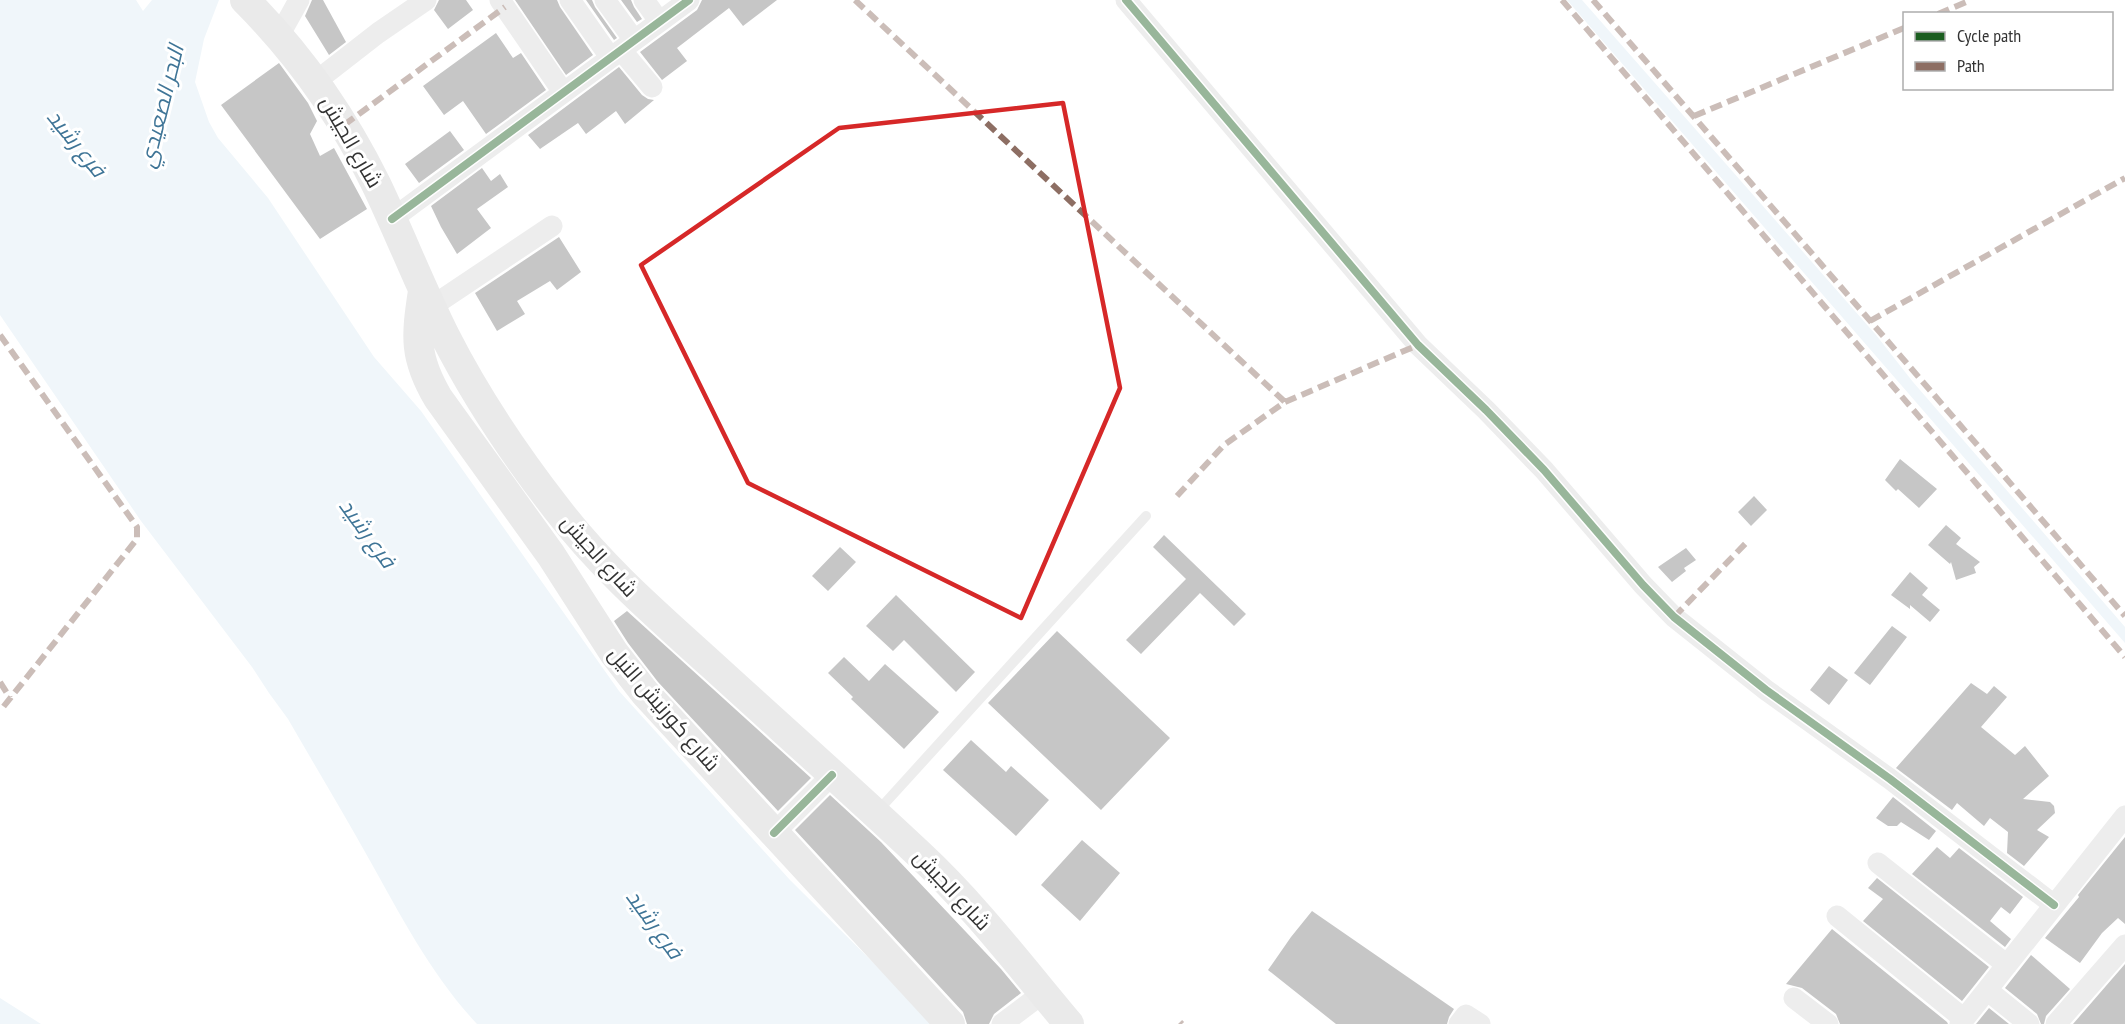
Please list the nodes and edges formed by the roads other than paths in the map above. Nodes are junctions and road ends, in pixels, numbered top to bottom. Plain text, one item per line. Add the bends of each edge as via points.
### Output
1 (245, 0) edge
2 (299, 0) edge
3 (426, 0) edge
4 (500, 0) edge
5 (570, 0) edge
6 (605, 0) edge
7 (644, 0) edge
8 (689, 0) edge
9 (1126, 0) edge
10 (659, 21) junction
11 (279, 36) junction
12 (622, 49) junction
13 (315, 82) junction
14 (652, 87) dead end
15 (563, 92) junction
16 (392, 219) junction
17 (552, 226) dead end
18 (427, 299) junction
19 (1146, 516) dead end
20 (832, 775) junction
21 (875, 814) junction
22 (2125, 816) edge
23 (774, 833) junction
24 (1878, 863) dead end
25 (2054, 905) junction
26 (1837, 916) dead end
27 (2125, 945) edge
28 (2007, 965) junction
29 (1987, 990) junction
30 (1043, 993) junction
31 (1794, 998) dead end
32 (1962, 1022) edge
33 (950, 1024) edge
34 (1002, 1024) edge
35 (1069, 1024) edge
36 (1828, 1024) edge
37 (2029, 1024) edge
38 (2056, 1024) edge

1 - 11 main road, شارع الجيش
2 - 11 street
3 - 13 street
4 - 15 street
5 - 12 street
6 - 12 street
7 - 10 street
8 - 10 street
9 - 25 street via 1418,345 1544,470 1674,617
10 - 12 street
11 - 13 main road, شارع الجيش
12 - 14 street
12 - 15 street
13 - 16 main road, شارع الجيش via 344,124
15 - 16 street
16 - 18 main road, شارع الجيش
17 - 18 street
18 - 20 main road, شارع الجيش via 471,384 499,428 528,472 594,553 668,628
18 - 23 main road, شارع كورنيش النيل via 417,327 418,346 421,363 438,398 552,555 629,673
19 - 21 lane
20 - 21 main road, شارع الجيش
20 - 23 street
21 - 30 main road, شارع الجيش via 939,873
22 - 25 street
23 - 33 main road, شارع كورنيش النيل
24 - 28 street
25 - 28 street
26 - 32 street
27 - 38 street
28 - 29 street
29 - 32 street
29 - 37 street
30 - 34 street
30 - 35 main road, شارع الجيش
31 - 36 street

